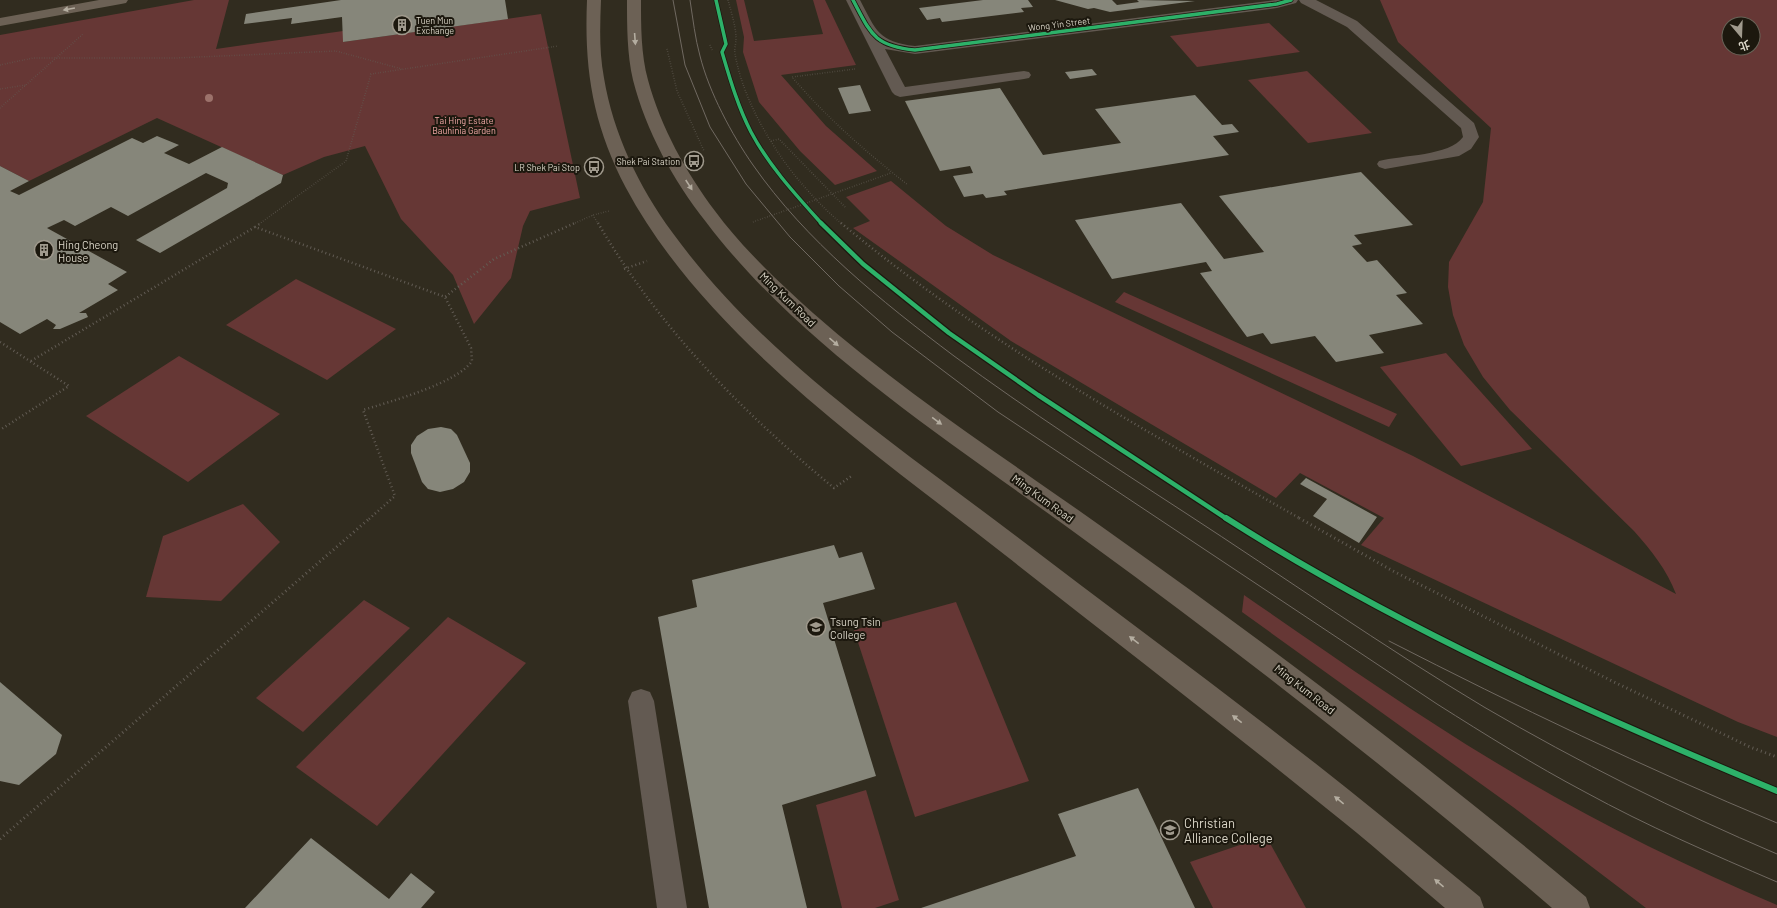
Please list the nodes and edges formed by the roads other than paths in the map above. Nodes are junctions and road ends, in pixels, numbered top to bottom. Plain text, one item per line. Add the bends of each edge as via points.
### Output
1 (121, 0) edge
2 (594, 0) edge
3 (634, 0) edge
4 (853, 0) edge
5 (1291, 0) edge
6 (1306, 0) edge
7 (0, 22) edge
8 (871, 34) junction
9 (1024, 75) dead end
10 (1384, 164) dead end
11 (641, 701) dead end
12 (672, 908) edge
13 (1468, 908) edge
14 (1575, 908) edge

1 -> 7 main road
13 -> 2 main road via 1338,798 856,426 796,377 745,329 703,283 668,239 641,198 621,159 598,88 594,55
3 -> 14 main road, Ming Kum Road via 636,51 641,81 652,114 668,148 688,185 716,223 750,264 793,306 843,350 902,395 1269,661 1338,714 1508,850
4 - 8 street, Wong Yin Street
5 - 8 street, Wong Yin Street via 1277,4 914,50 882,44
6 - 10 street via 1352,24 1468,126 1471,137 1465,146 1453,153
8 - 9 street via 900,92
11 - 12 street

